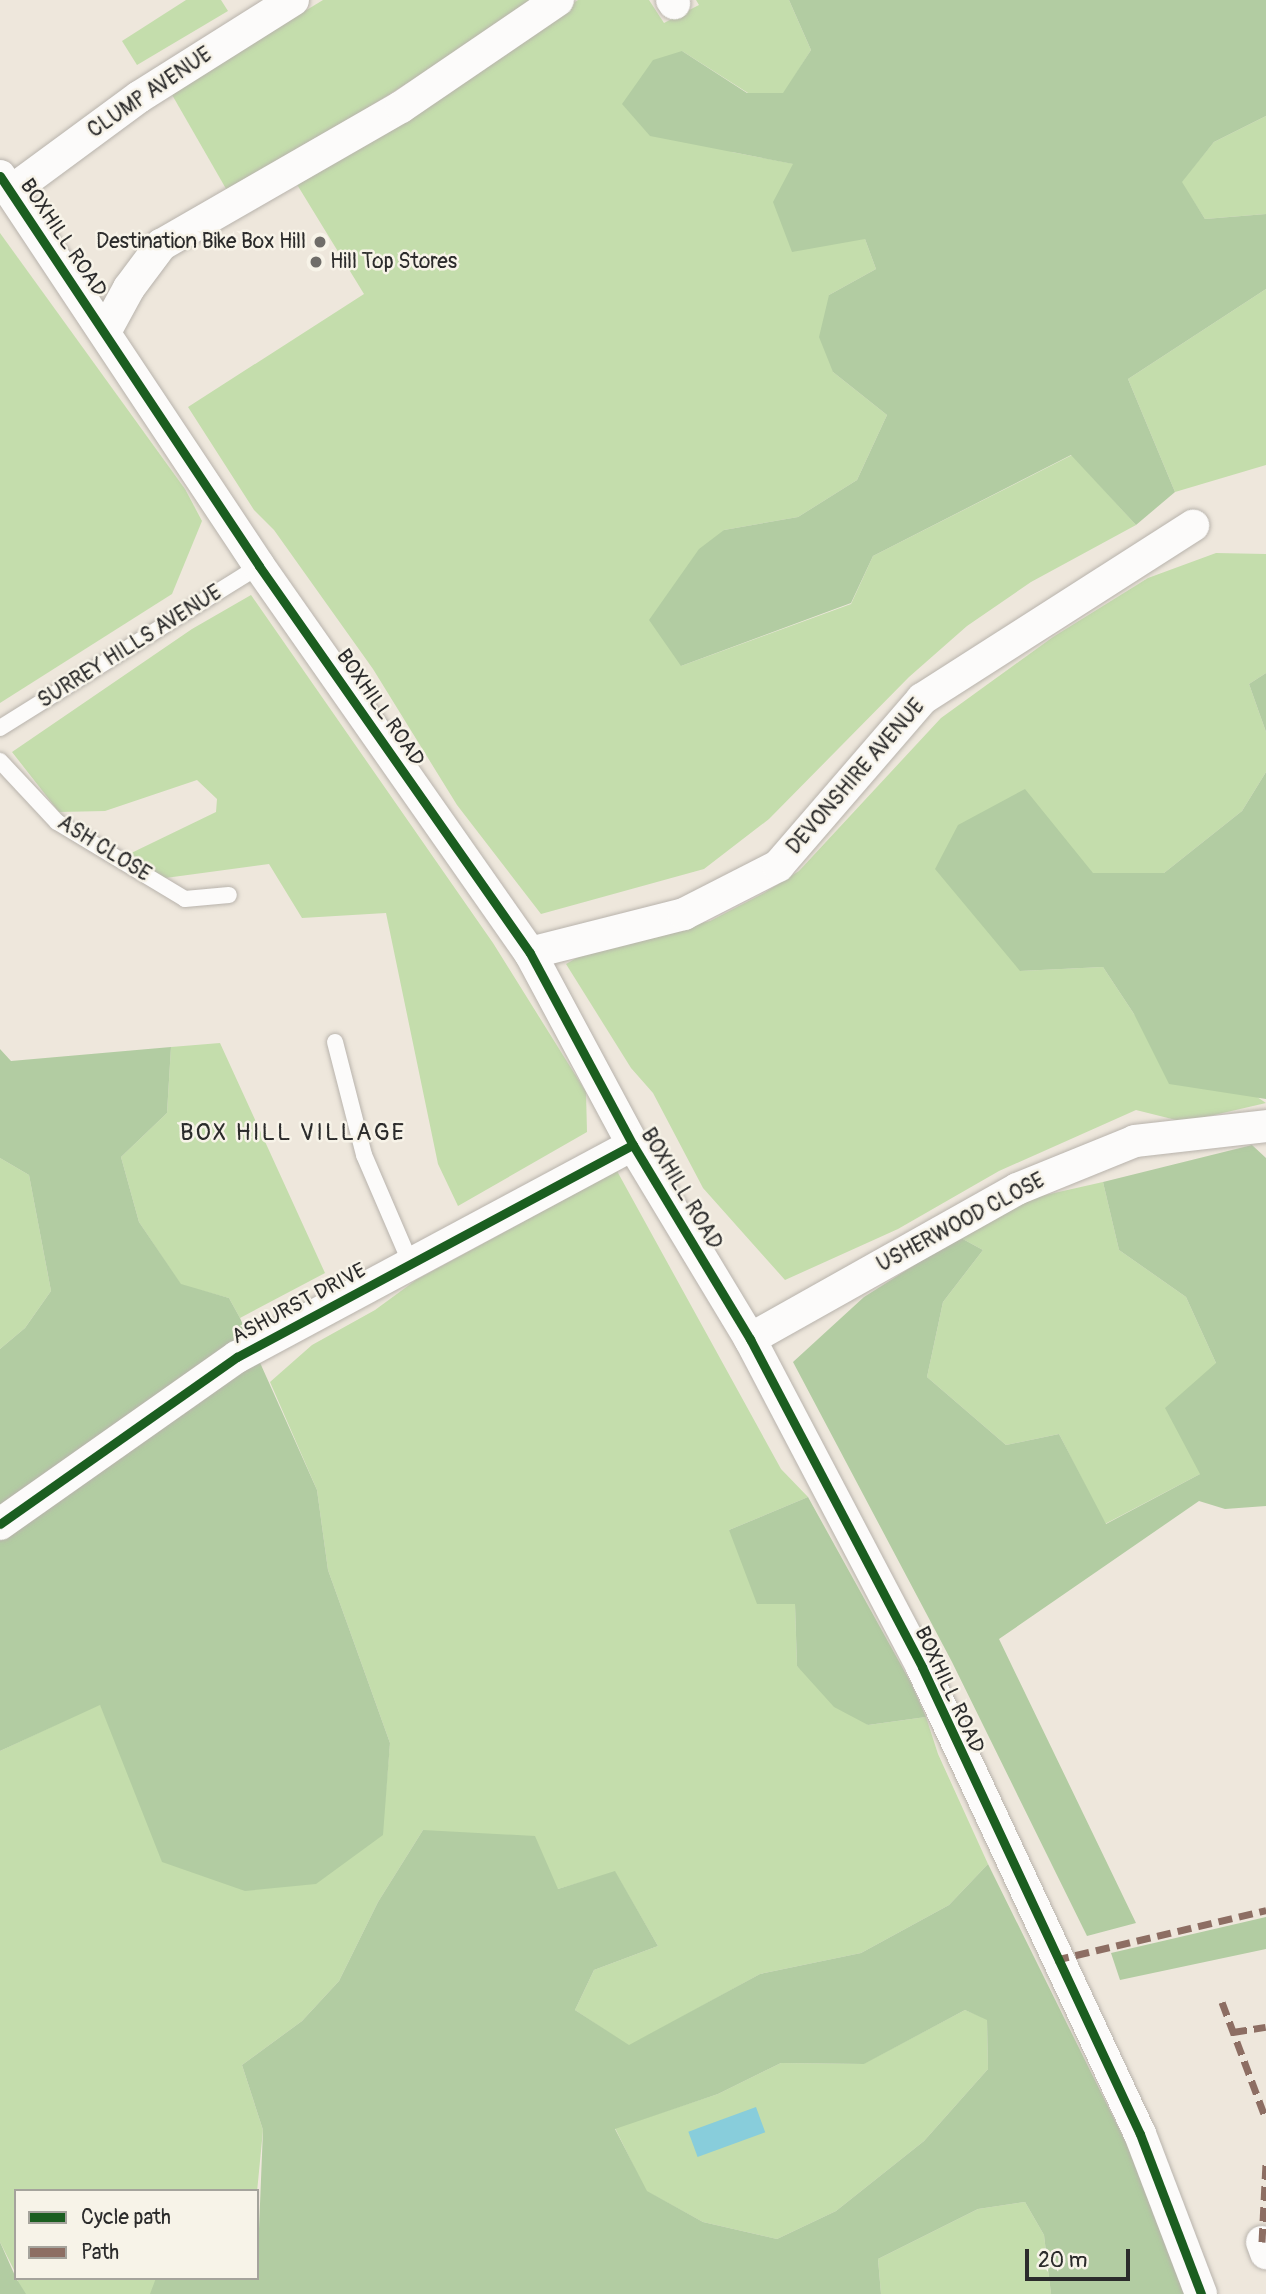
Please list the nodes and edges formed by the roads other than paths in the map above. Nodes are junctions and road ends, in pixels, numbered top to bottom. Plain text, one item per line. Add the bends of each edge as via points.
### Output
1 (293, 0) edge
2 (558, 0) edge
3 (5, 184) edge
4 (105, 332) junction
5 (1193, 526) dead end
6 (259, 566) junction
7 (0, 727) edge
8 (0, 761) edge
9 (229, 895) dead end
10 (530, 953) junction
11 (335, 1042) dead end
12 (1266, 1126) edge
13 (633, 1145) junction
14 (411, 1264) junction
15 (750, 1339) junction
16 (0, 1524) edge
17 (1201, 2294) edge

1 - 3 street, CLUMP AVENUE
2 - 4 street via 401,107 161,245 129,288
3 - 4 street, BOXHILL ROAD
4 - 6 street, BOXHILL ROAD
5 - 10 street, DEVONSHIRE AVENUE via 922,699 778,866 684,914
6 - 7 lane, SURREY HILLS AVENUE
6 - 10 street, BOXHILL ROAD
8 - 9 lane, ASH CLOSE via 57,822 185,899
10 - 13 street, BOXHILL ROAD
11 - 14 lane via 364,1155
12 - 15 street, USHERWOOD CLOSE via 1135,1141 1017,1189
13 - 14 street, ASHURST DRIVE
13 - 15 street, BOXHILL ROAD
14 - 16 street, ASHURST DRIVE via 237,1357
15 - 17 street, BOXHILL ROAD via 922,1667 1140,2134

